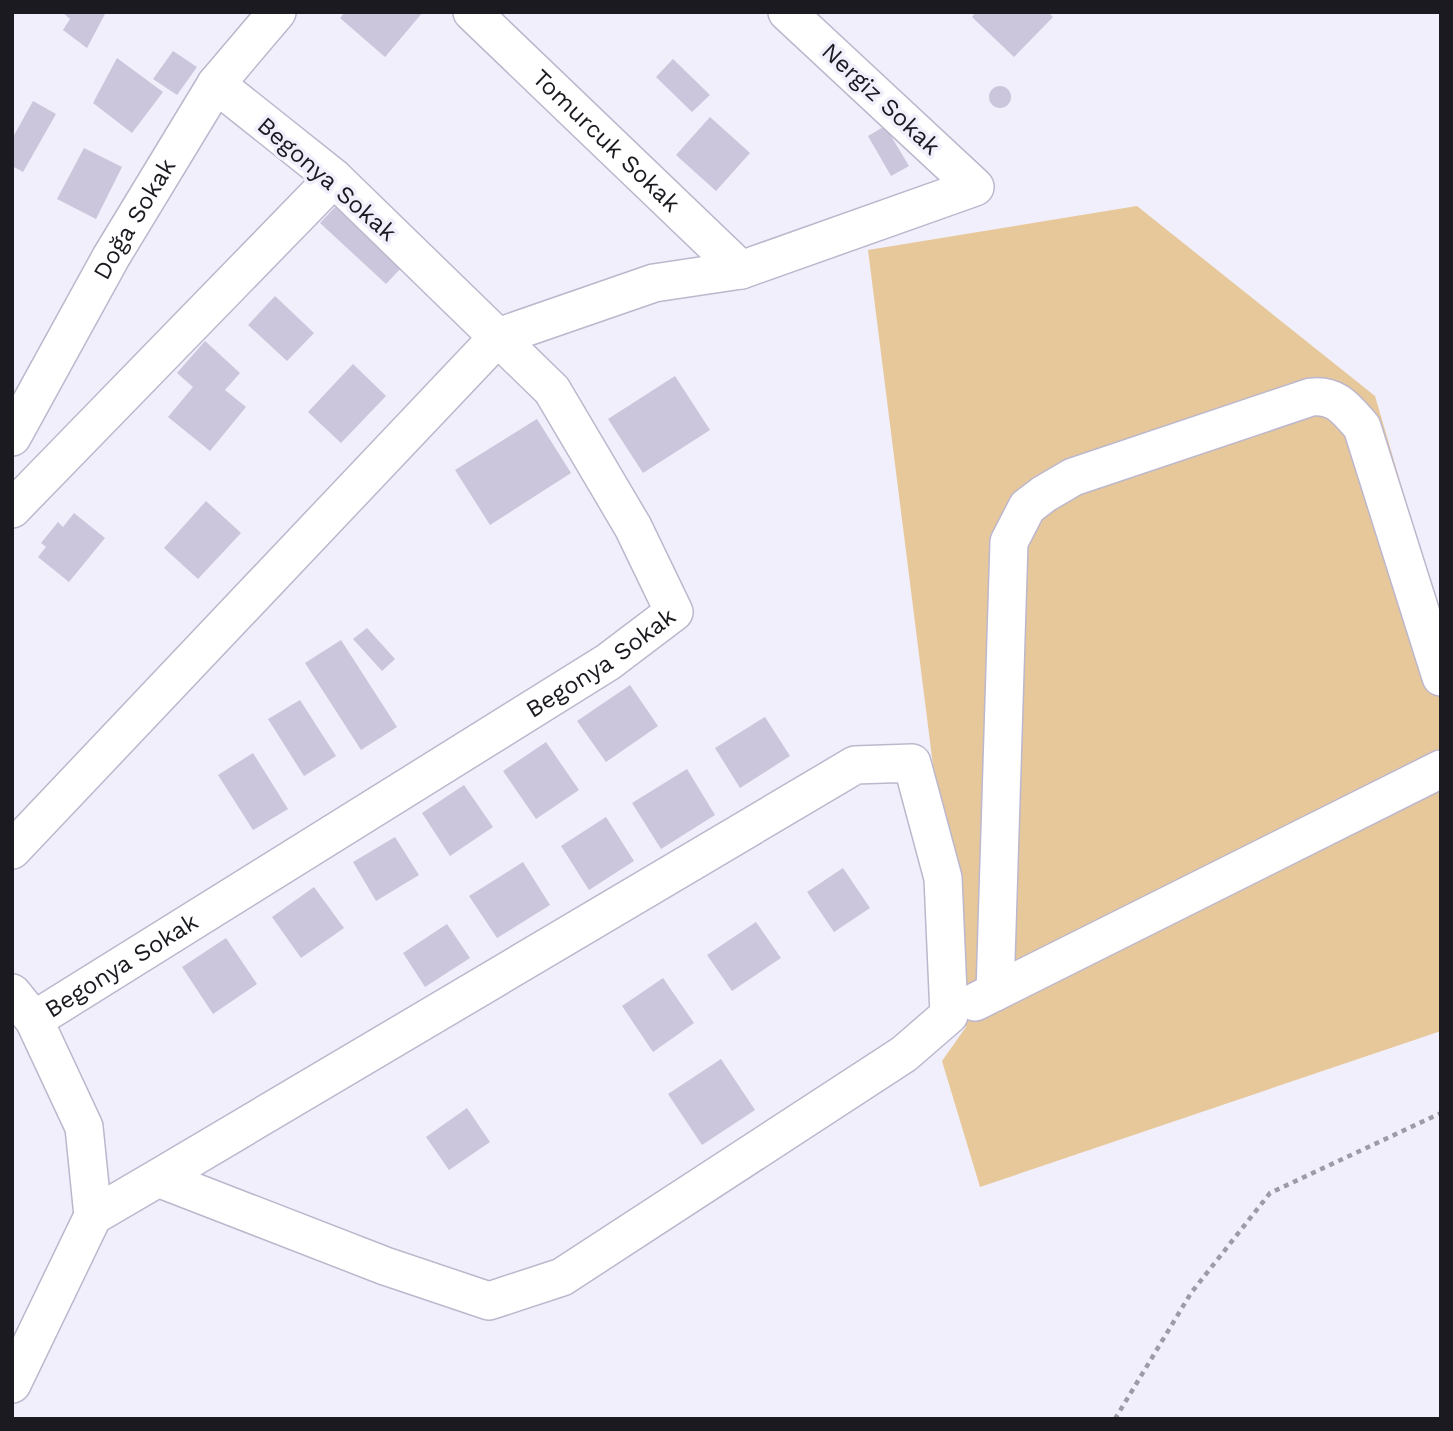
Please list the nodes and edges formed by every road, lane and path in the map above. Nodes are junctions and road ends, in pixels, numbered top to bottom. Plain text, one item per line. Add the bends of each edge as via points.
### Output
1 (277, 12) edge
2 (472, 12) edge
3 (787, 12) edge
4 (216, 84) junction
5 (334, 178) junction
6 (741, 270) junction
7 (498, 337) junction
8 (12, 438) edge
9 (12, 509) edge
10 (1441, 677) edge
11 (1441, 769) edge
12 (12, 850) edge
13 (995, 992) junction
14 (23, 1006) edge
15 (949, 1015) junction
16 (1441, 1113) edge
17 (158, 1178) junction
18 (93, 1216) junction
19 (12, 1384) edge
20 (1115, 1419) edge

1 - 4 street, Doğa Sokak
2 - 6 street, Tomurcuk Sokak
3 - 6 street, Nergiz Sokak via 975,187
4 - 5 street, Begonya Sokak
4 - 8 street, Doğa Sokak via 111,257
5 - 7 street, Begonya Sokak
5 - 9 street
6 - 7 street via 654,283
7 - 12 street
7 - 14 street, Begonya Sokak via 552,390 633,527 674,612 608,662
10 - 13 street via 1362,427 1343,406 1325,396 1073,477 1044,494 1027,507 1009,542
11 - 13 street
13 - 15 street
14 - 18 street via 84,1127
15 - 17 street via 904,1054 562,1277 489,1301
15 - 17 street via 943,878 912,763 855,765
16 - 20 path via 1270,1193 1191,1293
17 - 18 street
18 - 19 street

